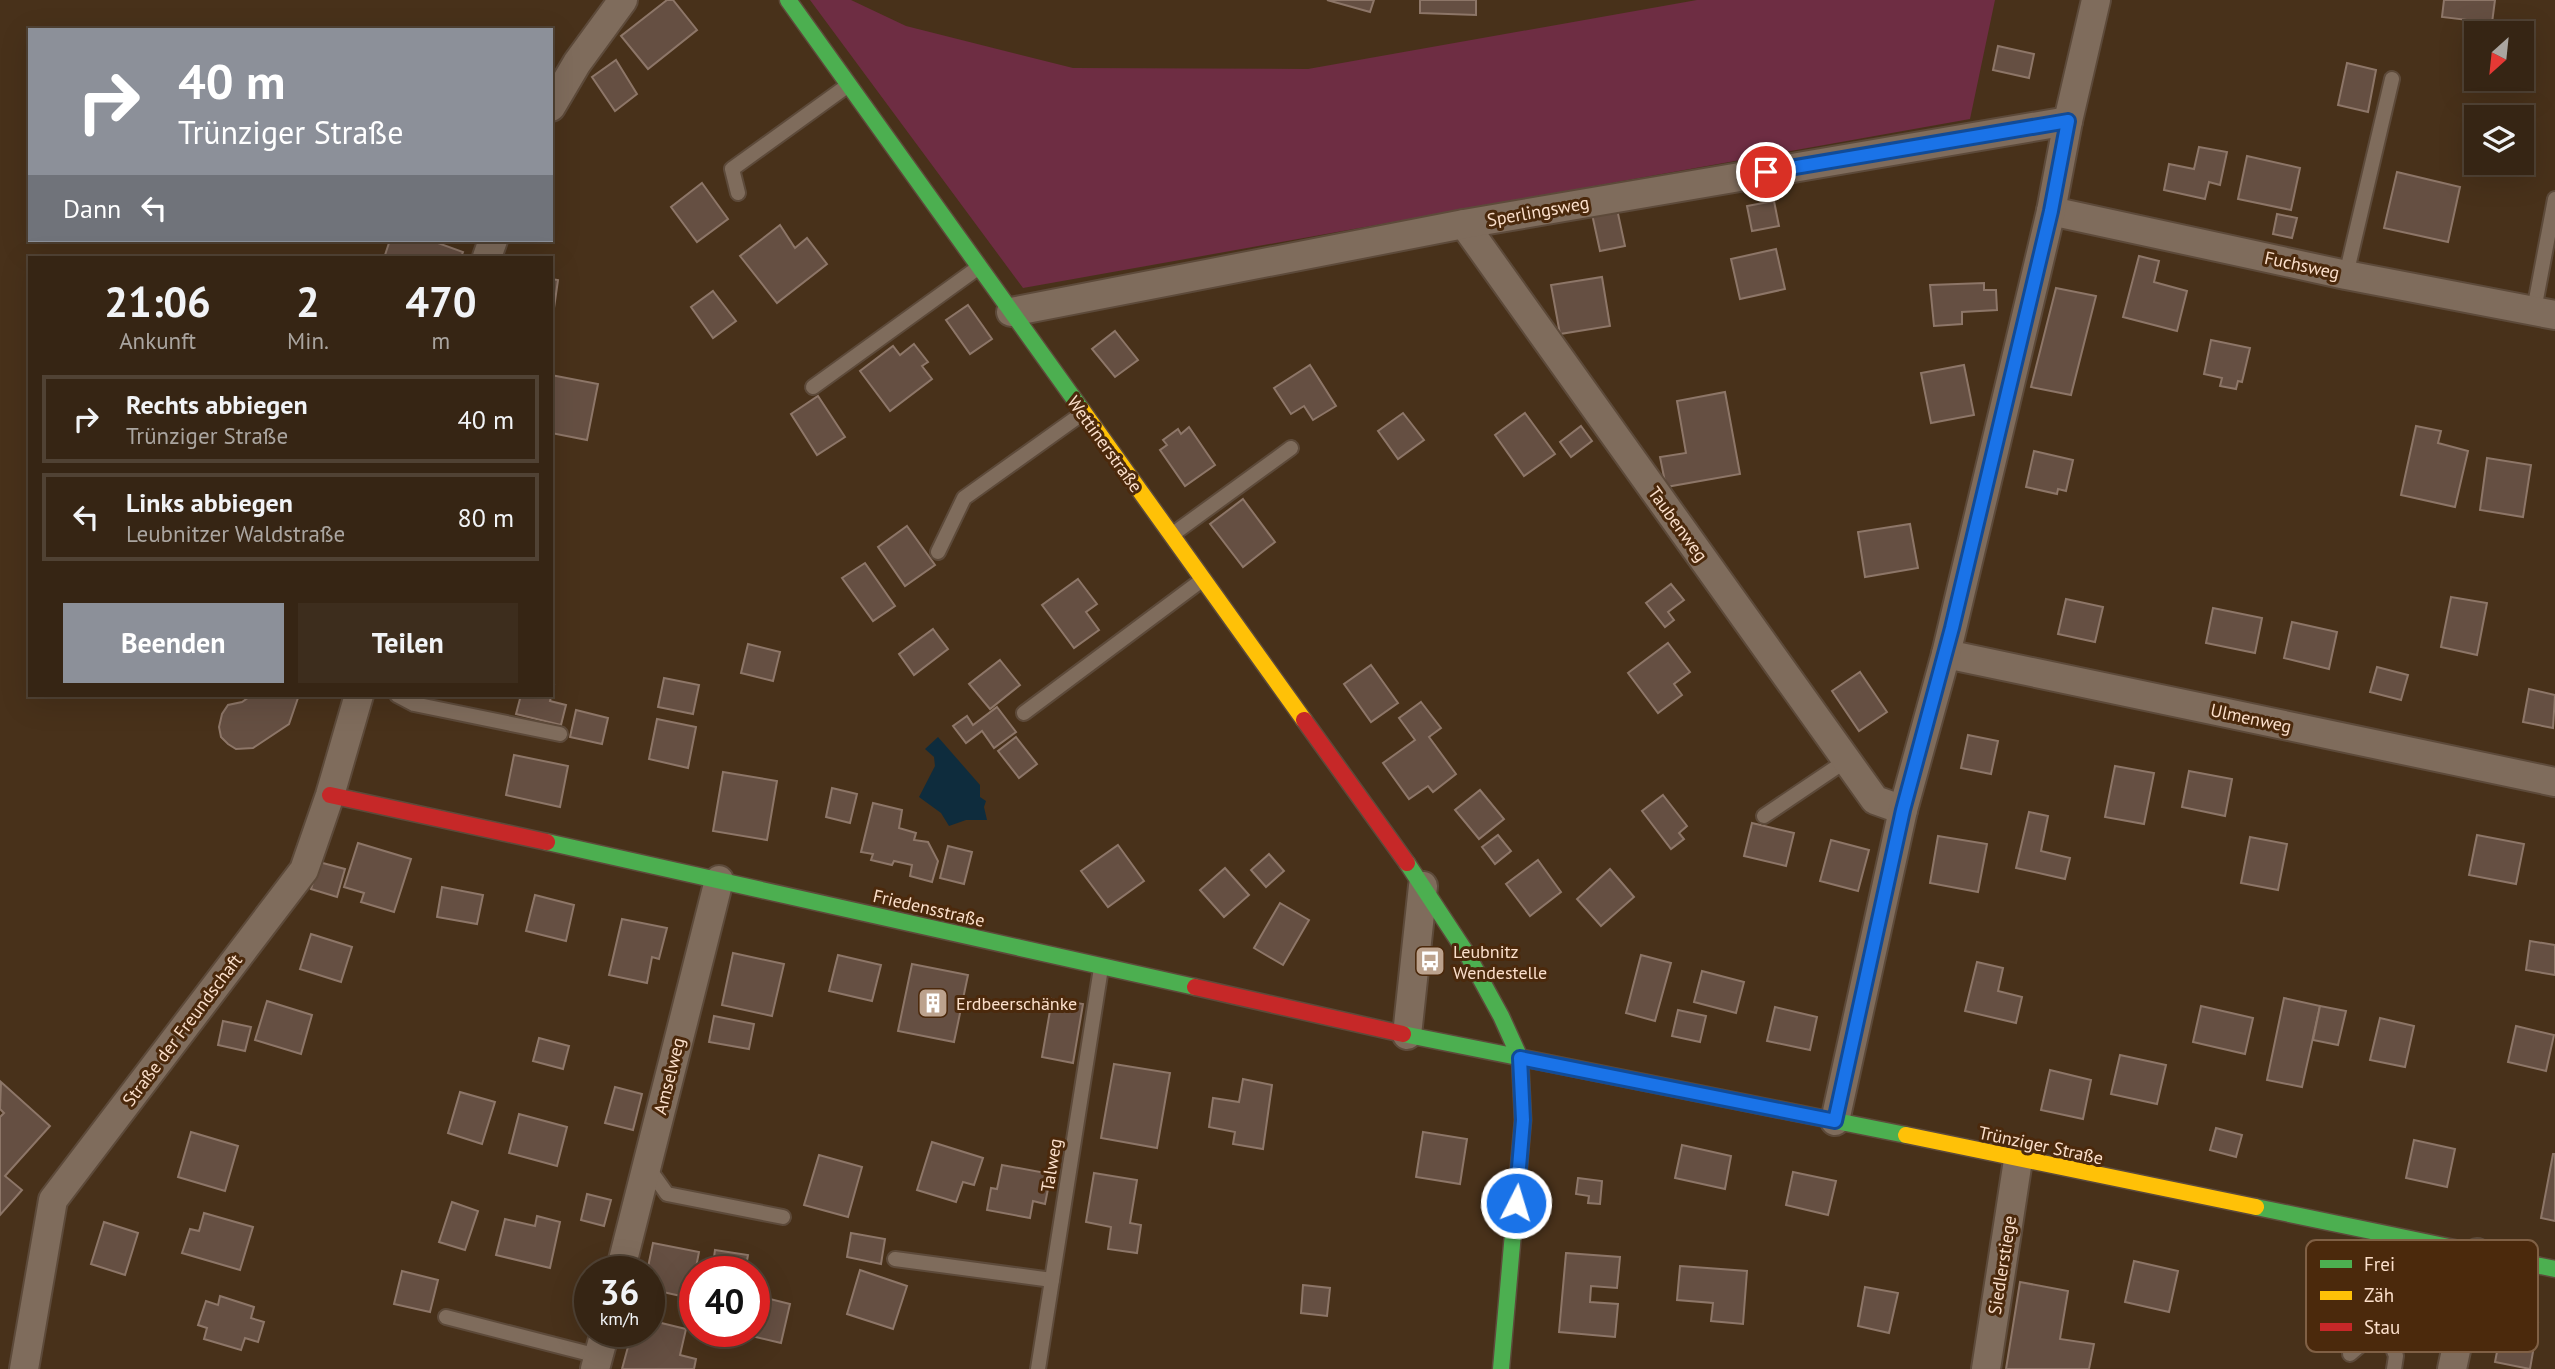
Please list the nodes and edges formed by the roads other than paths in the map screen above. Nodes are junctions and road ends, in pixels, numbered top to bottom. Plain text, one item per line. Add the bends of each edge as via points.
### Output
1 (623, 0) edge
2 (788, 0) edge
3 (2096, 0) edge
4 (2392, 79) dead end
5 (848, 85) junction
6 (553, 104) edge
7 (2068, 121) junction
8 (737, 193) dead end
9 (2555, 199) edge
10 (2051, 211) junction
11 (1464, 224) junction
12 (979, 267) junction
13 (2346, 275) junction
14 (1011, 313) junction
15 (2545, 313) edge
16 (813, 387) dead end
17 (1083, 413) junction
18 (1291, 448) dead end
19 (1171, 536) junction
20 (938, 552) dead end
21 (1203, 580) junction
22 (1946, 654) junction
23 (358, 697) edge
24 (401, 697) edge
25 (1024, 713) dead end
26 (560, 734) dead end
27 (1847, 760) junction
28 (2555, 782) edge
29 (330, 795) junction
30 (1903, 810) junction
31 (1764, 817) dead end
32 (719, 880) junction
33 (1423, 886) junction
34 (1101, 967) junction
35 (1407, 1035) junction
36 (1520, 1058) junction
37 (1835, 1121) junction
38 (2018, 1160) junction
39 (646, 1166) junction
40 (783, 1217) dead end
41 (2402, 1238) joint
42 (2412, 1240) edge
43 (624, 1256) edge
44 (895, 1259) dead end
45 (1052, 1280) junction
46 (446, 1317) dead end
47 (599, 1352) edge
48 (2352, 1352) edge
49 (2350, 1354) dead end
50 (24, 1369) edge
51 (1038, 1369) edge
52 (1501, 1369) edge
53 (1986, 1369) edge

1 - 6 street
2 - 5 street, Wettinerstraße
3 - 7 street
4 - 13 lane
5 - 8 lane via 732,169
5 - 12 street, Wettinerstraße
7 - 10 street
7 - 11 street, Sperlingsweg
9 - 15 lane
10 - 13 street, Fuchsweg
10 - 22 street
11 - 14 street, Sperlingsweg
11 - 27 street, Taubenweg
12 - 14 street, Wettinerstraße
12 - 16 lane
13 - 15 street, Fuchsweg
14 - 17 street, Wettinerstraße
17 - 19 street, Wettinerstraße
17 - 20 lane via 964,498
18 - 19 lane
19 - 21 street, Wettinerstraße
21 - 25 lane
21 - 33 street, Wettinerstraße
22 - 28 street, Ulmenweg
22 - 30 street
23 - 29 street, Straße der Freundschaft
24 - 26 lane via 414,704
27 - 30 street, Taubenweg via 1875,800
27 - 31 lane
29 - 32 street, Friedensstraße
29 - 50 street, Straße der Freundschaft via 304,870 53,1200
30 - 37 street
32 - 34 street, Friedensstraße
32 - 39 street, Amselweg
33 - 35 street
33 - 36 street, Wettinerstraße via 1467,954
34 - 35 street, Friedensstraße
34 - 45 lane, Talweg
35 - 36 street, Friedensstraße
36 - 37 street, Trünziger Straße
36 - 52 street via 1523,1120
37 - 38 street, Trünziger Straße
38 - 41 street, Trünziger Straße
38 - 53 street, Siedlerstiege
39 - 40 lane via 667,1194
39 - 43 street, Amselweg
41 - 42 street, Trünziger Straße
44 - 45 lane
45 - 51 lane, Talweg
46 - 47 lane
48 - 49 lane

